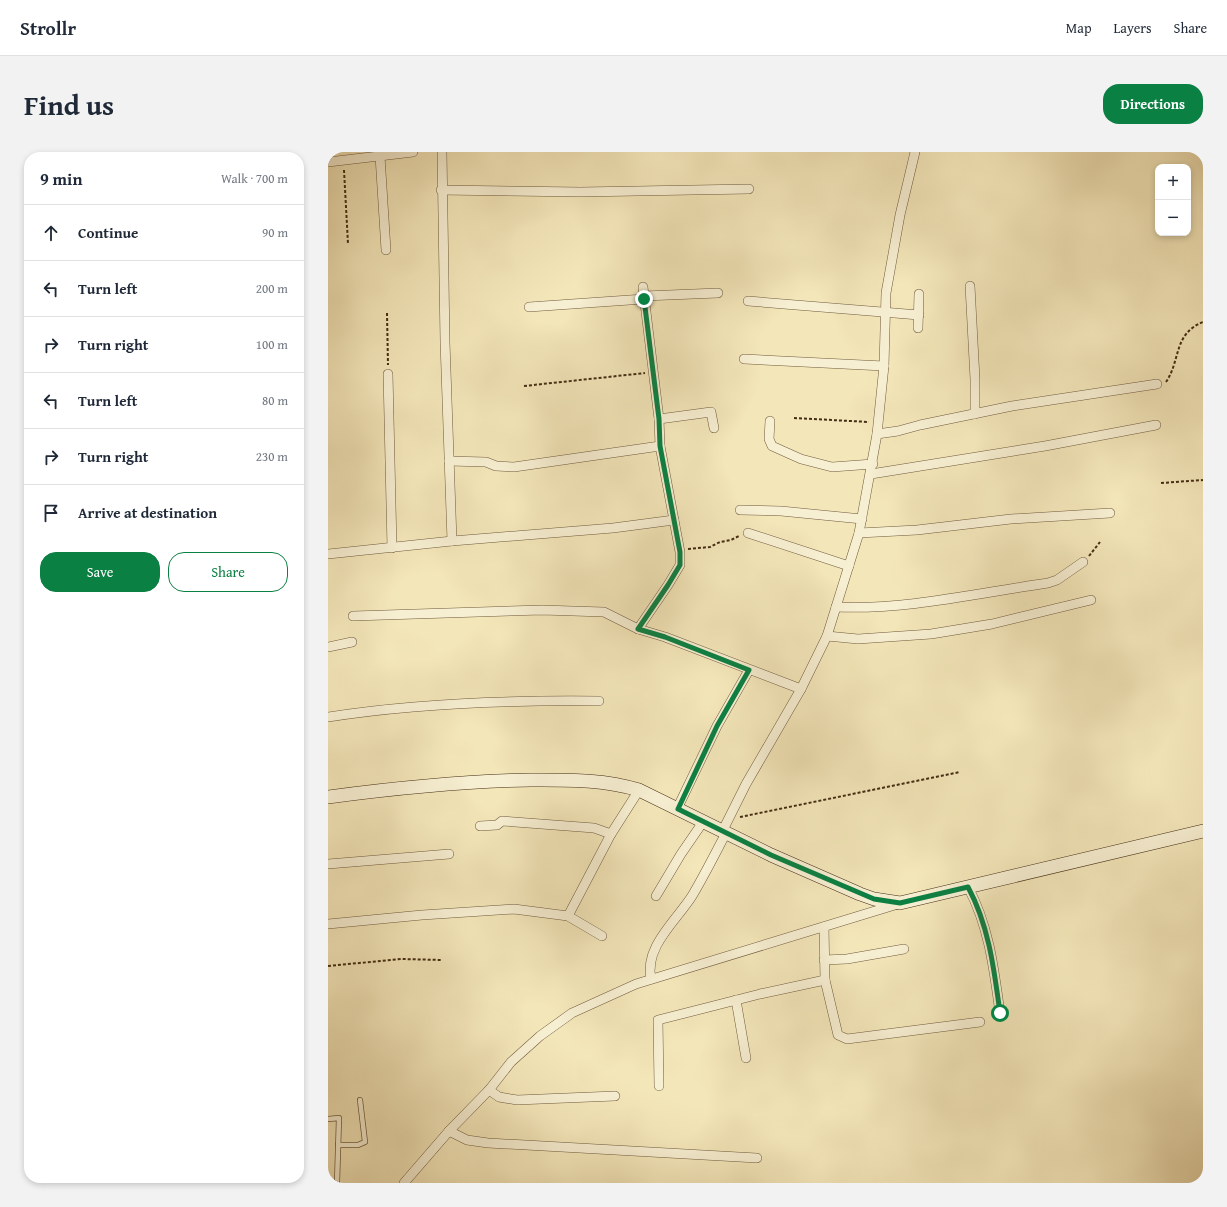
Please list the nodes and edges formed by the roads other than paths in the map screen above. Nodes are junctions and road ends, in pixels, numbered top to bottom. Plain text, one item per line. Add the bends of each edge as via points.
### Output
1 (328, 152) edge
2 (413, 152) edge
3 (442, 152) edge
4 (915, 152) edge
5 (376, 155) edge
6 (328, 162) edge
7 (749, 189) dead end
8 (441, 190) junction
9 (386, 250) dead end
10 (970, 286) dead end
11 (718, 293) dead end
12 (644, 294) junction
13 (919, 294) dead end
14 (748, 301) dead end
15 (529, 307) dead end
16 (885, 313) junction
17 (919, 315) junction
18 (918, 328) dead end
19 (744, 359) dead end
20 (884, 366) junction
21 (388, 374) road end
22 (1157, 384) road end
23 (975, 414) junction
24 (659, 419) junction
25 (770, 421) dead end
26 (1156, 425) dead end
27 (714, 428) dead end
28 (878, 434) junction
29 (660, 446) junction
30 (449, 461) junction
31 (872, 464) junction
32 (871, 474) junction
33 (740, 510) dead end
34 (1110, 513) dead end
35 (862, 519) junction
36 (674, 520) junction
37 (748, 533) road end
38 (859, 533) junction
39 (452, 541) junction
40 (392, 548) junction
41 (328, 554) edge
42 (1084, 562) road end
43 (849, 566) junction
44 (1091, 600) dead end
45 (836, 607) junction
46 (353, 616) dead end
47 (638, 629) junction
48 (827, 636) junction
49 (352, 642) dead end
50 (328, 647) edge
51 (749, 670) junction
52 (801, 689) junction
53 (599, 701) dead end
54 (328, 717) edge
55 (639, 790) junction
56 (328, 797) edge
57 (678, 809) junction
58 (703, 822) junction
59 (480, 826) dead end
60 (1203, 831) edge
61 (724, 832) junction
62 (611, 834) junction
63 (449, 854) dead end
64 (328, 864) edge
65 (968, 887) junction
66 (656, 896) dead end
67 (900, 903) junction
68 (568, 916) junction
69 (328, 924) edge
70 (824, 927) junction
71 (602, 936) dead end
72 (904, 949) dead end
73 (824, 960) junction
74 (651, 979) junction
75 (826, 980) junction
76 (736, 1000) junction
77 (1000, 1013) dead end
78 (980, 1022) dead end
79 (746, 1058) dead end
80 (659, 1086) dead end
81 (489, 1090) junction
82 (615, 1096) dead end
83 (360, 1100) dead end
84 (328, 1119) edge
85 (449, 1132) junction
86 (338, 1145) junction
87 (757, 1158) dead end
88 (337, 1183) edge
89 (404, 1183) edge

1 - 6 street
2 - 5 street
3 - 8 street
4 - 16 street via 891,263
5 - 6 street
5 - 9 street
7 - 8 street via 581,192
8 - 30 street
10 - 23 street
11 - 12 street
12 - 15 street
12 - 24 street
13 - 17 street
14 - 16 street
16 - 17 street
16 - 20 street
17 - 18 street
19 - 20 street
20 - 28 street
21 - 40 street
22 - 23 street
23 - 28 street
24 - 27 street via 711,412
24 - 29 street
25 - 31 street via 769,439 772,446 800,459 832,467
26 - 32 street
28 - 31 street
29 - 30 street via 514,467 496,466 486,462
29 - 36 street
30 - 39 street
31 - 32 street
32 - 35 street
33 - 35 street via 781,511
34 - 38 street
35 - 38 street
36 - 39 street via 613,528
36 - 47 street via 680,565
37 - 43 street
38 - 43 street
39 - 40 street
40 - 41 street
42 - 45 street via 1048,583 911,604
43 - 45 street
44 - 48 street via 992,624 931,634 858,639
45 - 48 street
46 - 47 street via 575,610 604,612
47 - 51 street
48 - 52 street
49 - 50 street
51 - 52 street
51 - 57 street via 717,726
52 - 61 street via 746,784
53 - 54 street via 551,700 430,705
55 - 56 main road via 617,783 588,780 502,781 404,787
55 - 57 main road
55 - 62 street
57 - 58 main road
58 - 61 main road
58 - 66 street
59 - 62 street via 496,825 502,821 594,828
60 - 65 main road
61 - 67 main road via 860,894
61 - 74 street via 691,896 659,941 650,964
62 - 68 street
63 - 64 street
65 - 67 main road
65 - 77 street via 982,917 994,966
67 - 70 street
68 - 69 street via 514,909
68 - 71 street
70 - 73 street
70 - 74 street
72 - 73 street via 847,959
73 - 75 street
74 - 81 street via 572,1013 540,1036 511,1062
75 - 76 street
75 - 78 street via 838,1035 847,1039
76 - 79 street
76 - 80 street via 658,1020
81 - 82 street via 499,1097 517,1100
81 - 85 street
83 - 86 lane via 365,1142 358,1145
84 - 86 lane via 338,1118
85 - 87 street via 467,1140 488,1144
85 - 89 street
86 - 88 lane

